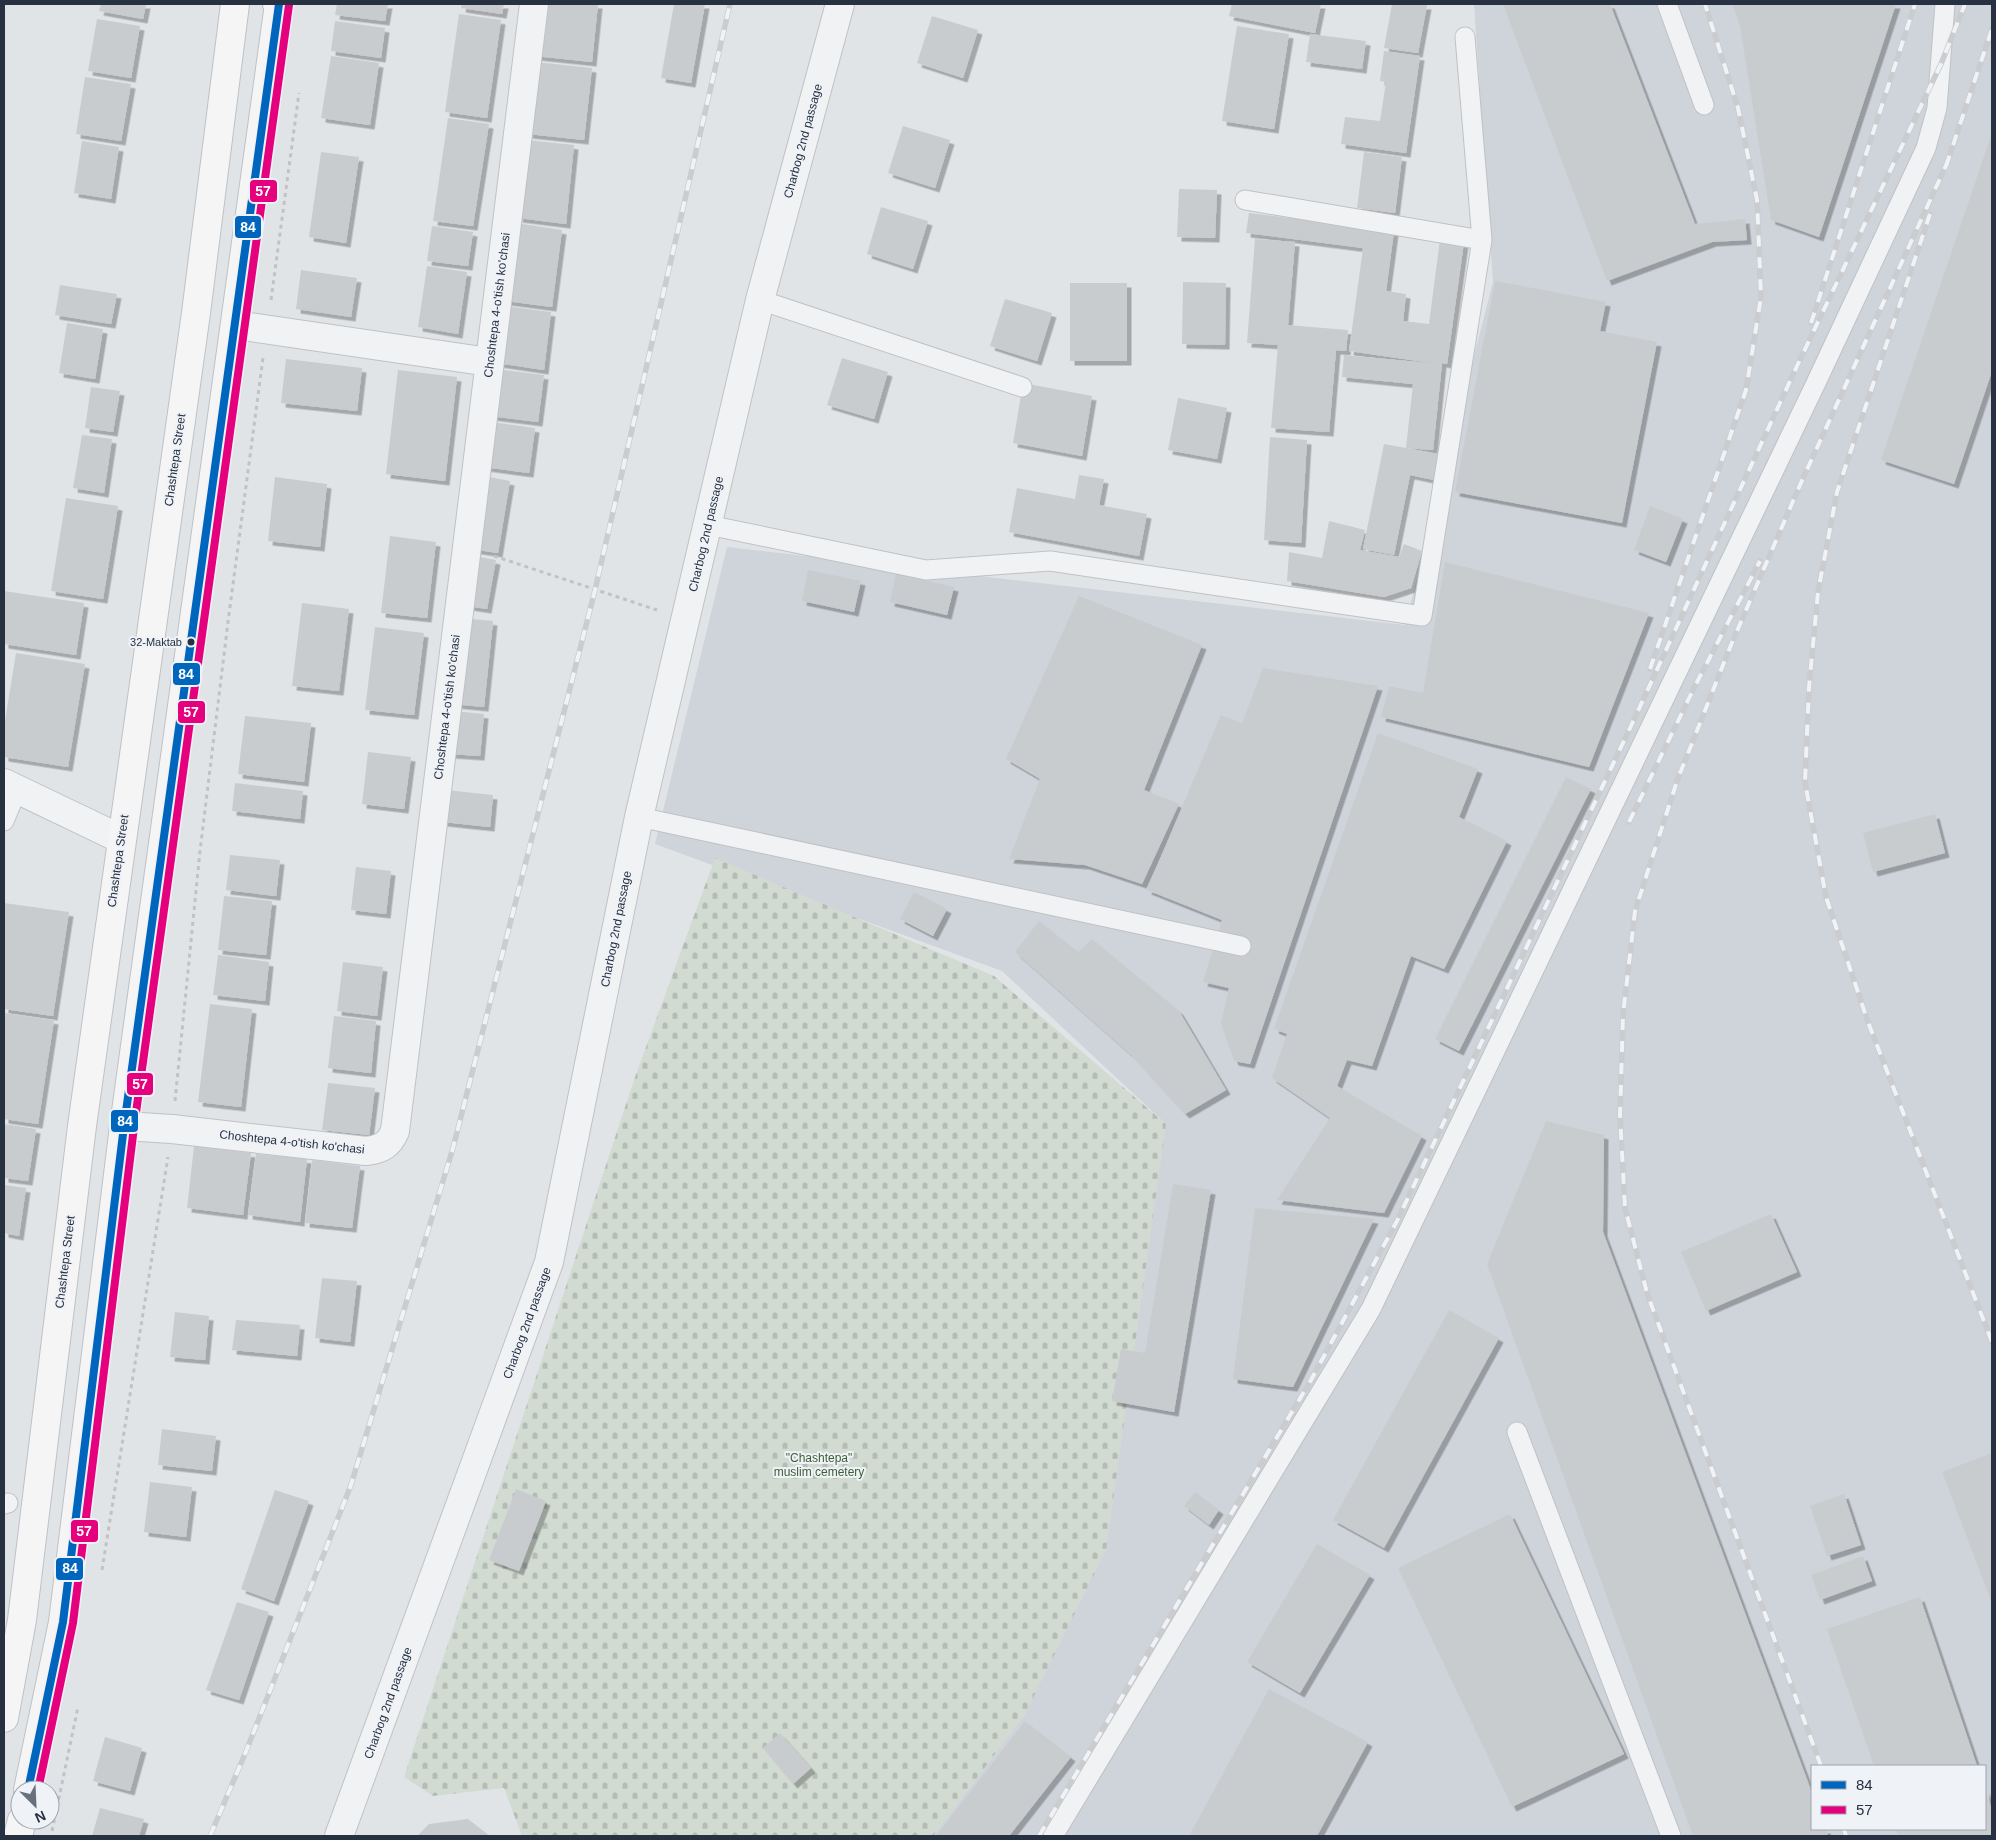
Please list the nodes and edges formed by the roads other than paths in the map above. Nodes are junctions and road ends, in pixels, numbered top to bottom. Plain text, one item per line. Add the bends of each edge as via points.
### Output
1 (235, 4) edge
2 (278, 4) edge
3 (534, 4) edge
4 (840, 4) edge
5 (1668, 4) edge
6 (1944, 4) edge
7 (1465, 37) dead end
8 (1704, 105) dead end
9 (1245, 200) dead end
10 (1482, 240) junction
11 (760, 300) junction
12 (236, 325) junction
13 (490, 362) junction
14 (1022, 387) dead end
15 (708, 525) junction
16 (11, 786) edge
17 (639, 817) junction
18 (4, 822) edge
19 (121, 839) junction
20 (1241, 946) dead end
21 (124, 1126) junction
22 (1517, 1432) dead end
23 (4, 1718) edge
24 (30, 1780) edge
25 (339, 1836) edge
26 (1053, 1836) edge
27 (1671, 1836) edge

1 - 19 main road, Chashtepa Street via 196,313
2 - 12 main road
3 - 13 street, Choshtepa 4-o'tish ko'chasi
4 - 11 street, Charbog 2nd passage
5 - 8 lane
6 - 26 lane via 1937,108 1926,148 1371,1309
7 - 10 lane
9 - 10 lane
10 - 15 lane via 1422,616 1050,561 926,570
11 - 14 lane
11 - 15 street, Charbog 2nd passage
12 - 13 street
12 - 21 main road
13 - 21 street, Choshtepa 4-o'tish ko'chasi via 395,1131 390,1142 379,1150 366,1151
15 - 17 street, Charbog 2nd passage
16 - 18 lane
16 - 19 street
17 - 20 lane
17 - 25 street, Charbog 2nd passage via 549,1262
19 - 23 main road, Chashtepa Street via 82,1126 22,1620
21 - 24 main road via 63,1622
22 - 27 lane

